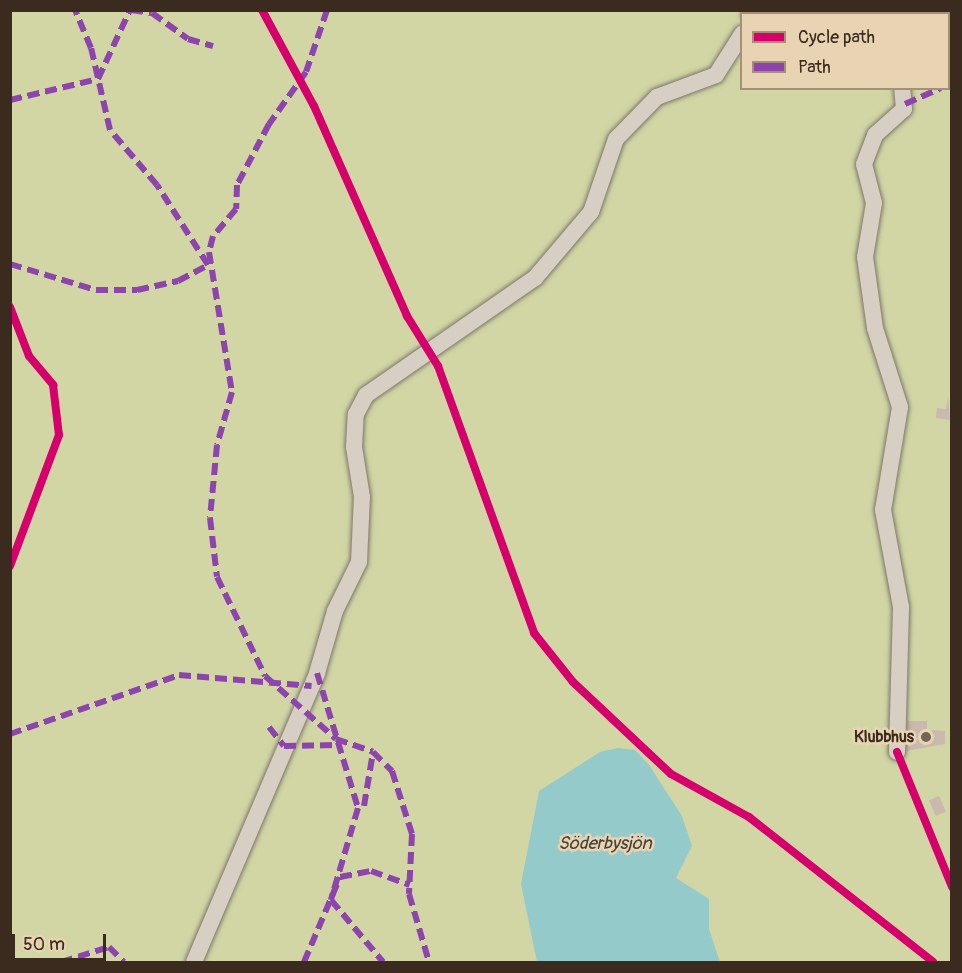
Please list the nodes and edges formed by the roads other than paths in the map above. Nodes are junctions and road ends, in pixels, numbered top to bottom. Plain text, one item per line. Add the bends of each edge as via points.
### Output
1 (740, 36) edge
2 (902, 90) edge
3 (897, 752) dead end
4 (194, 963) edge

1 - 4 street via 717,75 657,97 616,139 591,212 536,278 366,395 356,414 354,447 362,497 359,562 335,611 317,673
2 - 3 street via 904,109 875,135 864,164 874,202 865,257 874,328 901,414 883,510 901,608

